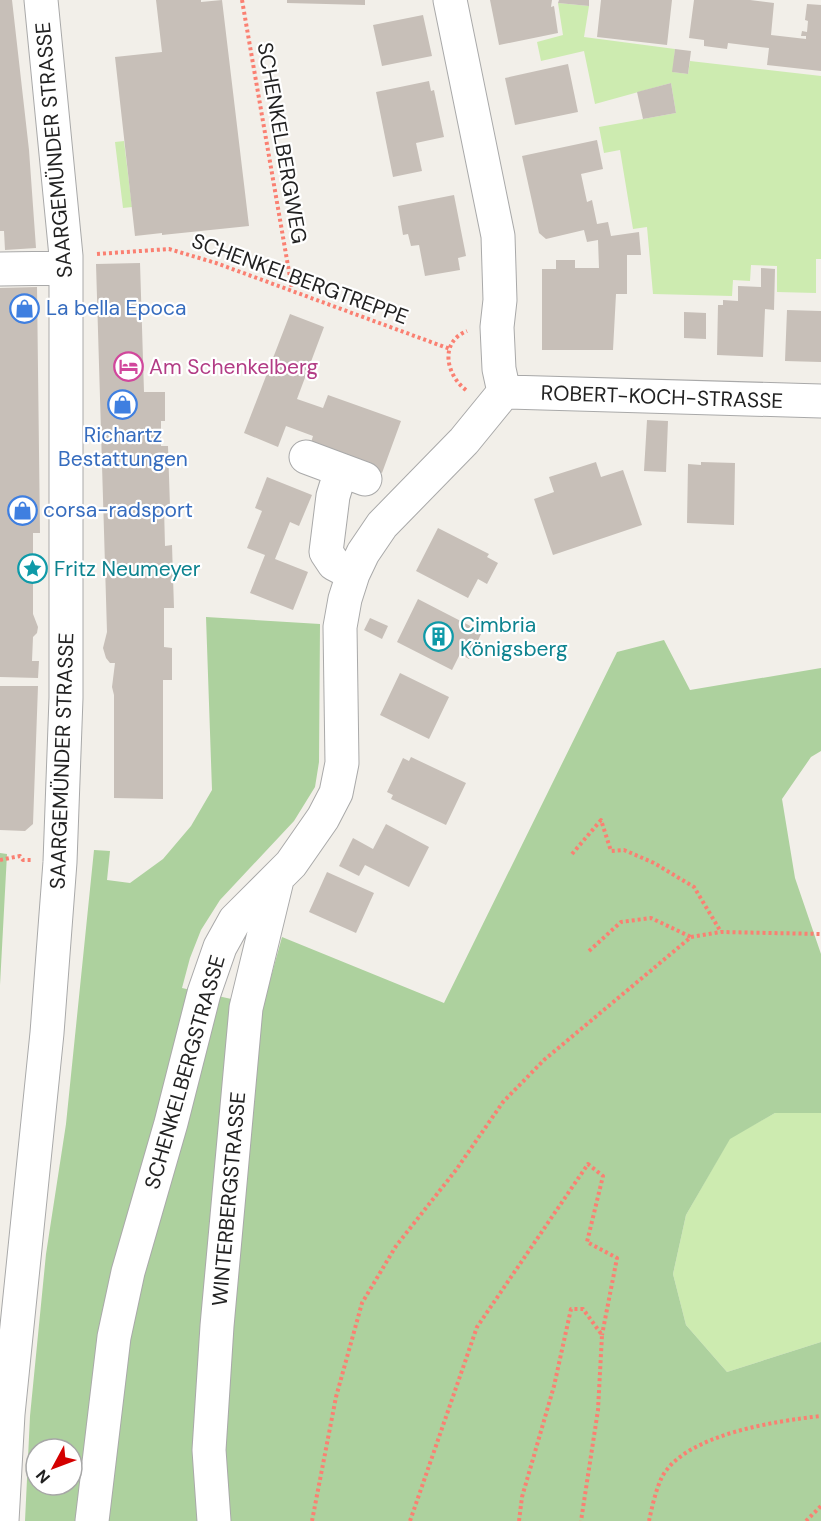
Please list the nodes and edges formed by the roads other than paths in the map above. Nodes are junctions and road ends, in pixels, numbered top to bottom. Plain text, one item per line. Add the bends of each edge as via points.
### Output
1 (41, 0) edge
2 (450, 0) edge
3 (66, 262) junction
4 (0, 269) edge
5 (504, 392) junction
6 (821, 401) edge
7 (306, 457) dead end
8 (353, 574) junction
9 (277, 880) junction
10 (2, 1521) edge
11 (92, 1521) edge
12 (214, 1521) edge

1 - 3 street, SAARGEMÜNDER STRASSE
2 - 5 street via 498,236 497,327
3 - 4 street
3 - 10 street, SAARGEMÜNDER STRASSE via 66,675 60,862 36,1156 8,1414
5 - 6 street, ROBERT-KOCH-STRASSE
5 - 8 street, SCHENKELBERGSTRASSE via 464,441 382,525
7 - 8 street via 353,475 333,496 326,552 334,564
8 - 9 street, SCHENKELBERGSTRASSE via 340,627 342,763 336,793 323,818
9 - 11 street, SCHENKELBERGSTRASSE via 235,920 220,947 204,993 128,1272 105,1398
9 - 12 street, WINTERBERGSTRASSE via 246,1008 209,1450

